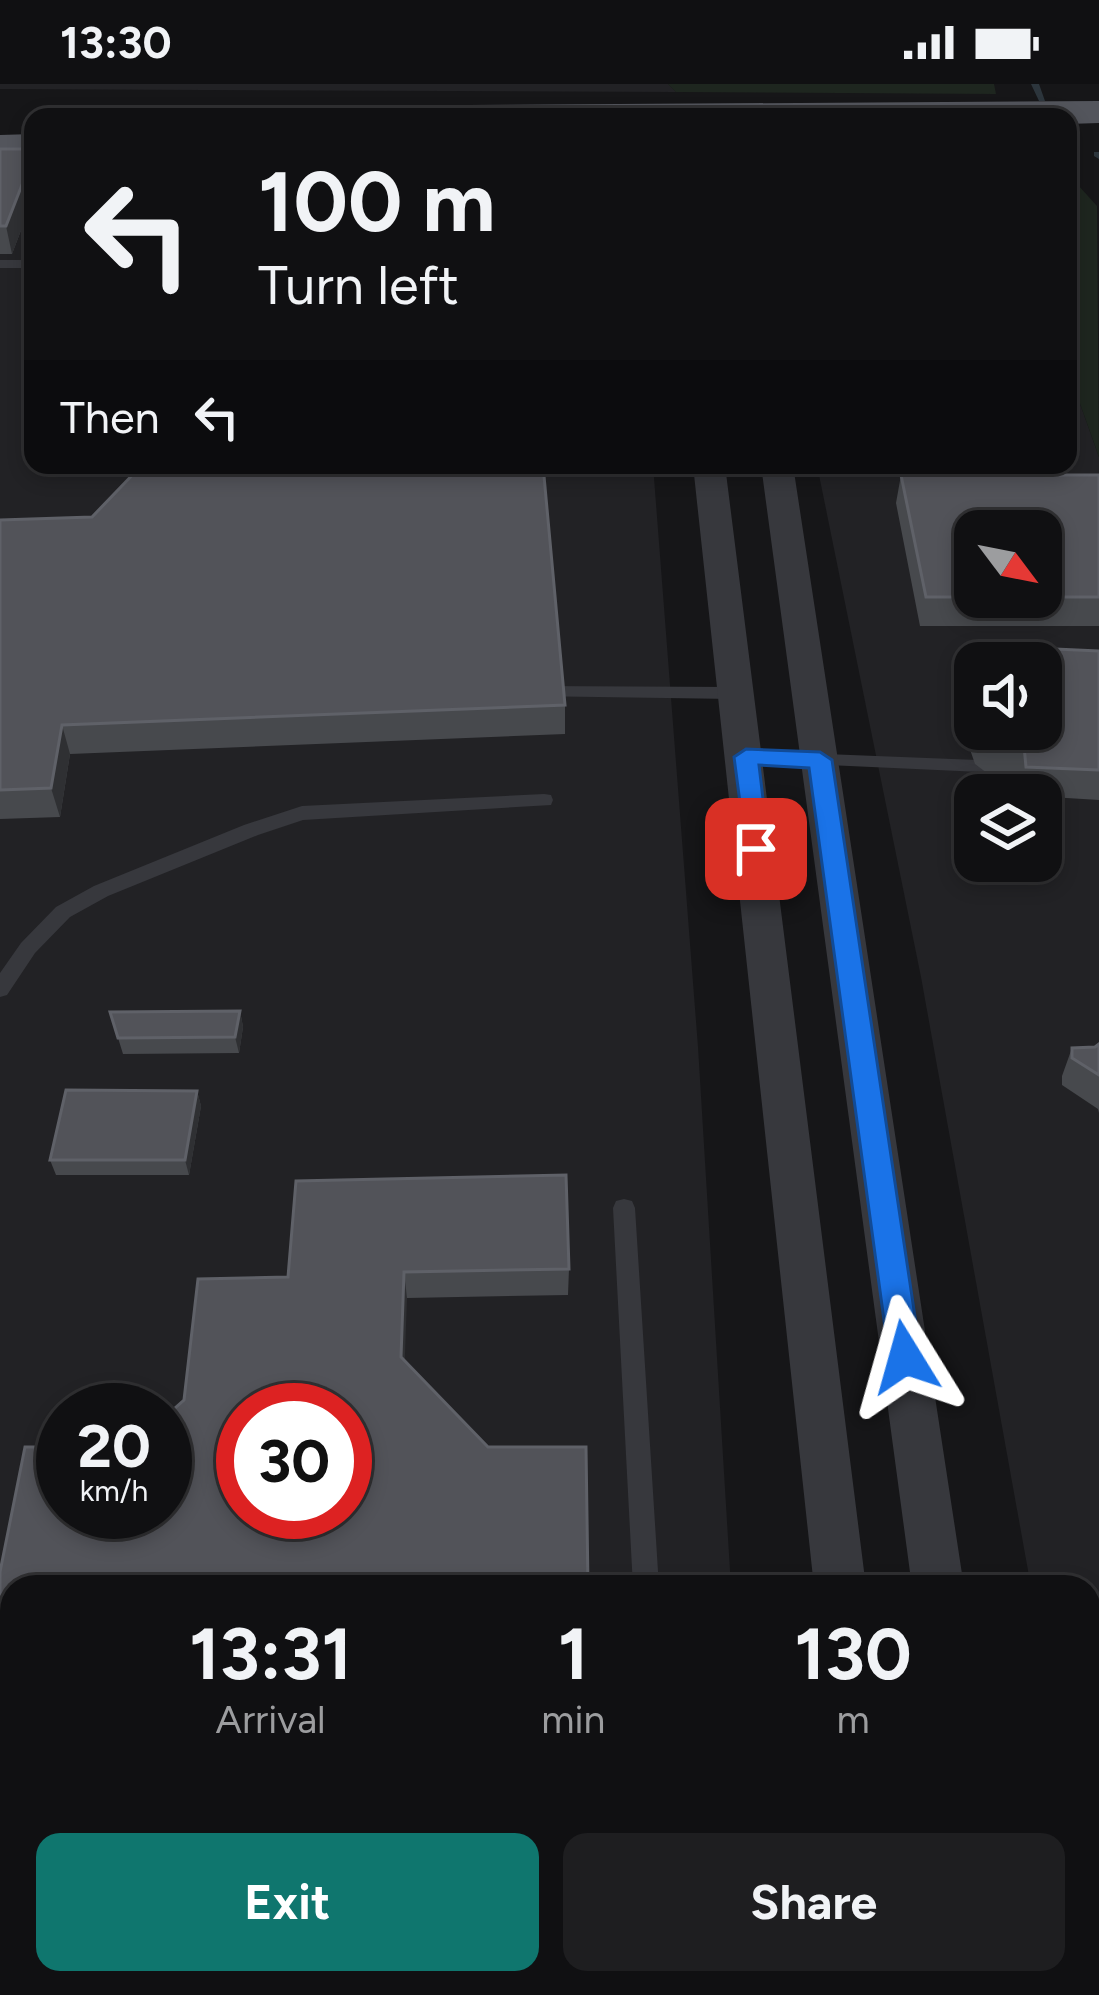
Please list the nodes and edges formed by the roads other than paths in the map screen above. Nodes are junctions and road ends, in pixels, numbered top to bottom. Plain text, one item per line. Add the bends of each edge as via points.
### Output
1 (711, 474) edge
2 (779, 474) edge
3 (525, 692) edge
4 (734, 693) junction
5 (746, 757) junction
6 (820, 760) junction
7 (1029, 768) edge
8 (544, 800) dead end
9 (0, 989) edge
10 (624, 1208) dead end
11 (645, 1575) edge
12 (840, 1575) edge
13 (936, 1575) edge

1 - 4 street
2 - 6 street
3 - 4 lane
4 - 5 street
5 - 6 lane
5 - 12 street
6 - 7 lane
6 - 13 street
8 - 9 lane via 302,813 250,830 63,912
10 - 11 lane

